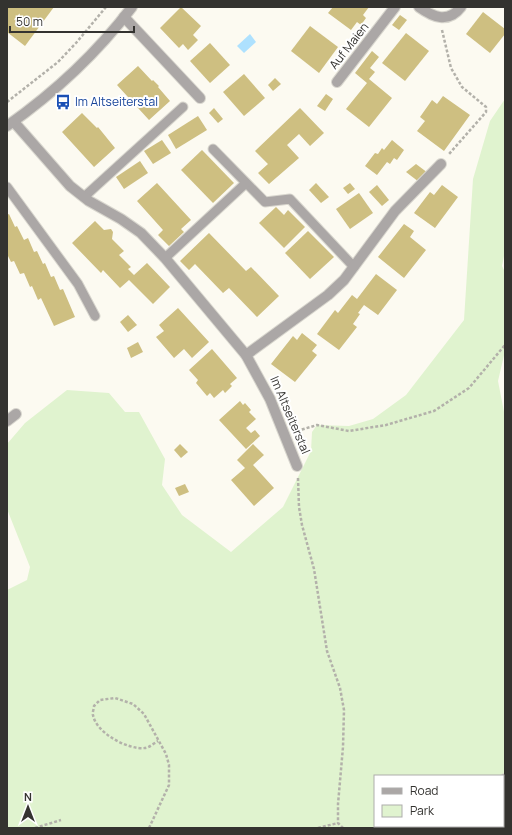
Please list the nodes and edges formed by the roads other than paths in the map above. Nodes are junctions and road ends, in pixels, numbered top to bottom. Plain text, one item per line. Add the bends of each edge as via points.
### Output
1 (132, 7) edge
2 (396, 7) edge
3 (419, 7) edge
4 (461, 7) edge
5 (124, 17) junction
6 (337, 82) dead end
7 (200, 98) dead end
8 (183, 107) dead end
9 (10, 124) edge
10 (213, 149) dead end
11 (441, 164) road end
12 (246, 183) junction
13 (7, 187) edge
14 (84, 197) junction
15 (164, 258) junction
16 (354, 267) junction
17 (95, 316) dead end
18 (246, 355) junction
19 (16, 414) dead end
20 (7, 421) edge
21 (297, 466) road end

1 - 5 street, Im Altseiterstal
2 - 6 street, Auf Maien
3 - 4 street via 439,18 448,17
5 - 7 street
5 - 9 street, Im Altseiterstal via 78,68
8 - 14 lane
9 - 14 street, Im Altseiterstal via 70,186
10 - 12 lane
11 - 16 street via 394,211
12 - 15 lane
12 - 16 lane via 265,202 290,199
13 - 17 lane via 78,284
14 - 15 street, Im Altseiterstal via 141,233
15 - 18 street, Im Altseiterstal
16 - 18 street via 328,295
18 - 21 street, Im Altseiterstal via 270,399
19 - 20 street

